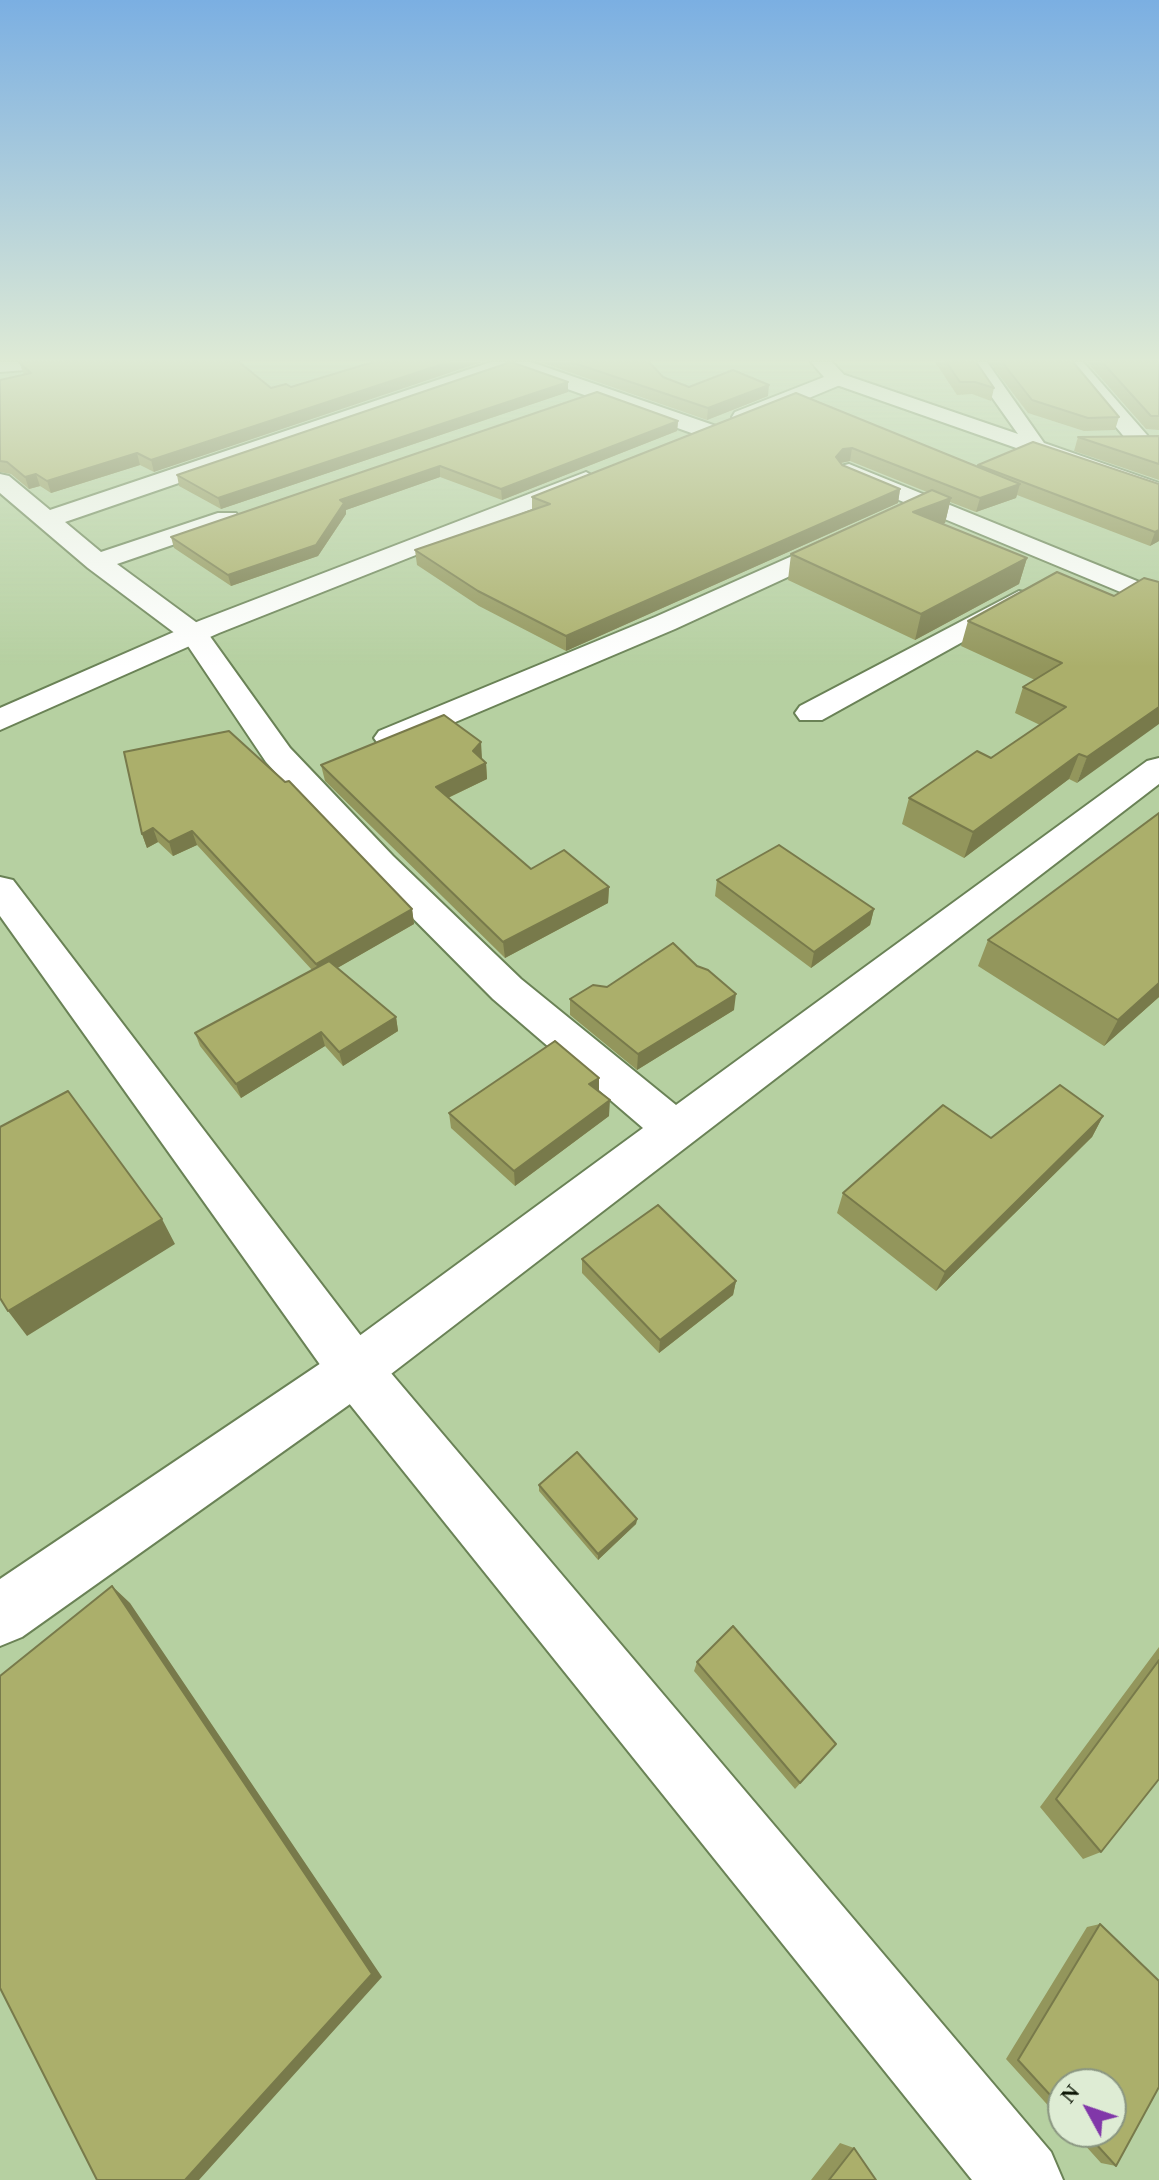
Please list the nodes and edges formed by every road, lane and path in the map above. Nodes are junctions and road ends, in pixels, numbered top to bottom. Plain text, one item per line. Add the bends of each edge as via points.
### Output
1 (212, 464) edge
2 (1086, 464) edge
3 (605, 471) edge
4 (849, 471) edge
5 (0, 481) edge
6 (1159, 491) edge
7 (926, 503) junction
8 (246, 511) edge
9 (897, 516) edge
10 (46, 520) junction
11 (868, 530) edge
12 (97, 562) junction
13 (1078, 566) junction
14 (1159, 600) edge
15 (194, 634) junction
16 (811, 713) dead end
17 (0, 720) edge
18 (366, 748) edge
19 (1151, 783) edge
20 (0, 889) edge
21 (676, 1130) junction
22 (355, 1370) junction
23 (0, 1615) edge
24 (1023, 2180) edge

1 - 10 street
2 - 6 street
3 - 15 street
4 - 7 street
5 - 10 street
7 - 9 street
7 - 13 street
8 - 12 street
10 - 12 street
11 - 18 street via 665,623
12 - 15 street
13 - 14 street
13 - 16 street
15 - 17 street
15 - 21 street via 278,755 310,770 380,864 507,989
19 - 21 street
20 - 22 street
21 - 22 street
22 - 23 street
22 - 24 street

